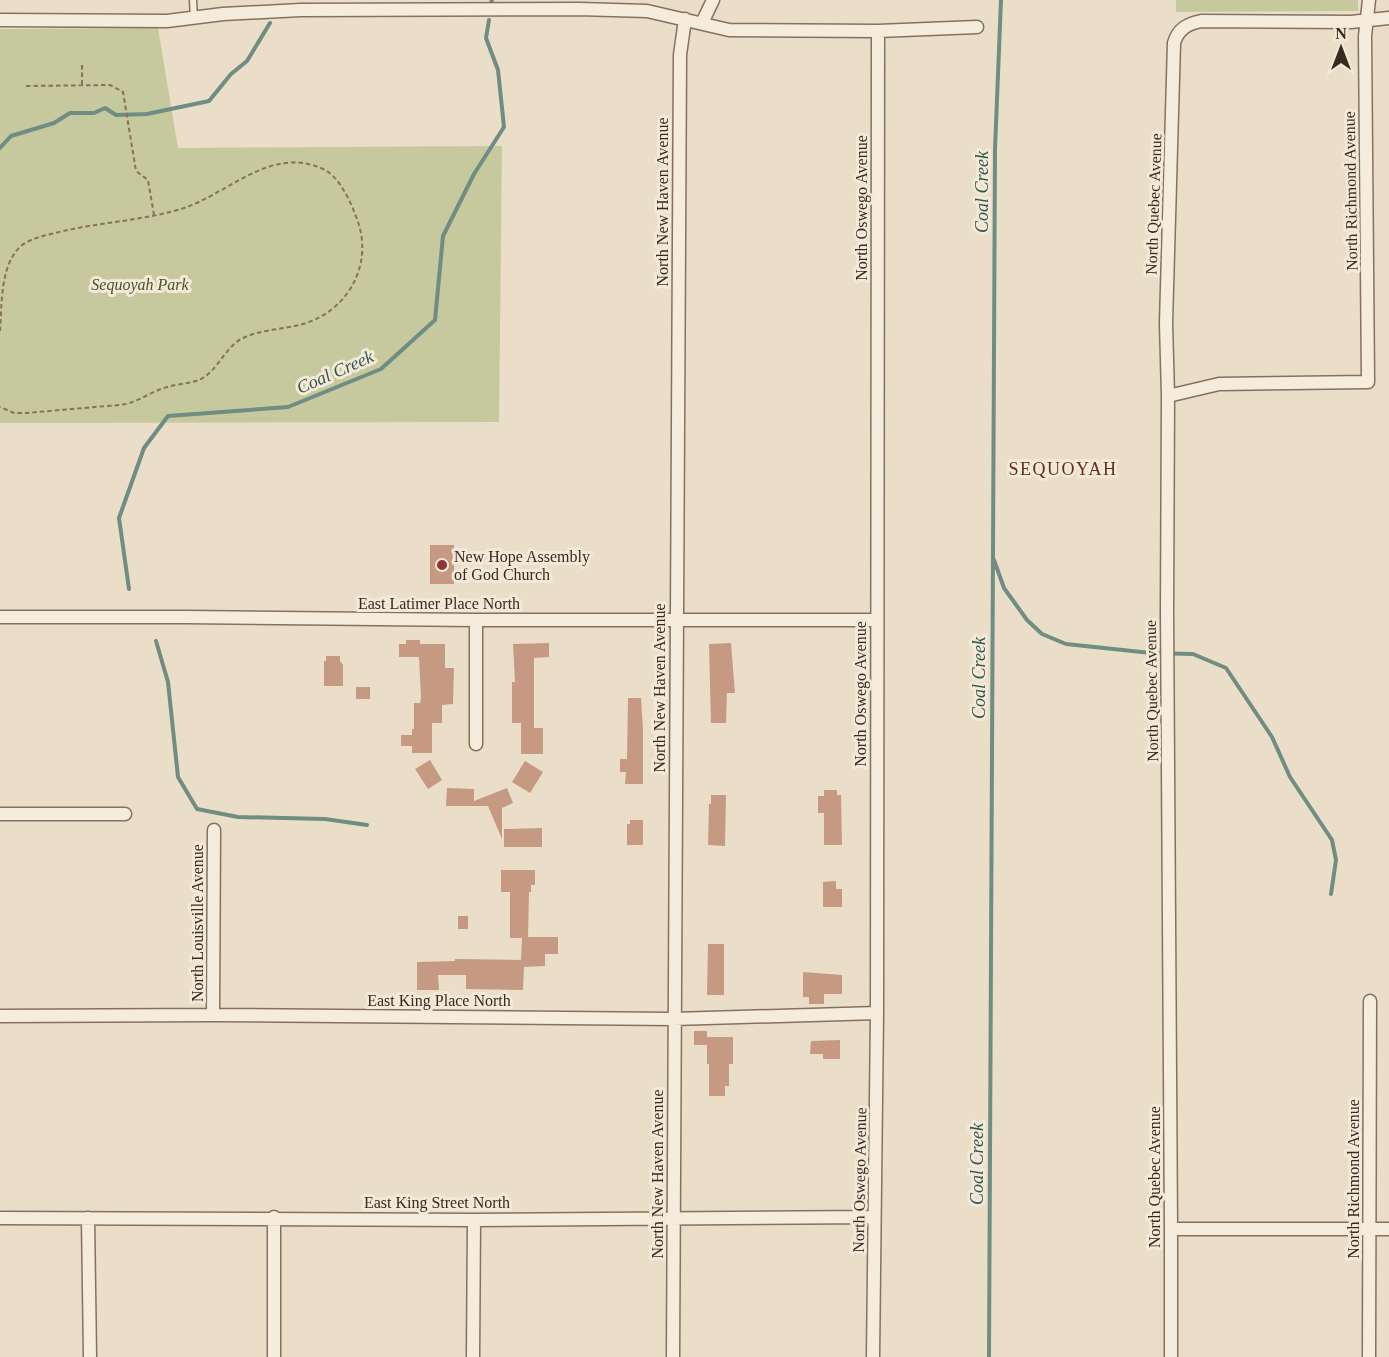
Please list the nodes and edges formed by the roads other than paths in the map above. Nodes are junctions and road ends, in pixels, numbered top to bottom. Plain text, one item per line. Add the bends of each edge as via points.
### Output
1 (193, 0) edge
2 (713, 0) edge
3 (1369, 0) edge
4 (445, 5) edge
5 (194, 18) junction
6 (1389, 18) edge
7 (0, 20) edge
8 (685, 20) junction
9 (1367, 20) junction
10 (702, 23) junction
11 (977, 27) dead end
12 (878, 31) junction
13 (1168, 396) junction
14 (0, 617) edge
15 (476, 620) junction
16 (676, 620) junction
17 (877, 620) junction
18 (476, 744) dead end
19 (0, 814) edge
20 (125, 814) dead end
21 (214, 830) dead end
22 (1370, 1000) dead end
23 (877, 1013) junction
24 (213, 1015) junction
25 (0, 1016) edge
26 (674, 1019) junction
27 (274, 1217) junction
28 (874, 1217) junction
29 (0, 1218) edge
30 (88, 1218) junction
31 (673, 1218) junction
32 (474, 1220) junction
33 (1171, 1229) junction
34 (1369, 1229) junction
35 (1389, 1229) edge
36 (90, 1357) edge
37 (274, 1357) edge
38 (473, 1357) edge
39 (673, 1357) edge
40 (873, 1357) edge
41 (1171, 1357) edge
42 (1369, 1357) edge

1 - 5 lane
2 - 10 street
3 - 9 street, North Richmond Avenue
4 - 5 street
4 - 8 street via 647,11
5 - 7 street
6 - 9 street
8 - 10 street
8 - 16 street, North New Haven Avenue via 680,55
9 - 13 street, North Quebec Avenue via 1201,21 1183,27 1177,34 1166,323
9 - 13 street, North Richmond Avenue via 1368,382 1219,384
10 - 12 street via 729,30
11 - 12 street
12 - 17 street, North Oswego Avenue
13 - 33 street, North Quebec Avenue
14 - 15 street, East Latimer Place North
15 - 16 street, East Latimer Place North
15 - 18 street
16 - 17 street, East Latimer Place North
16 - 26 street, North New Haven Avenue
17 - 23 street, North Oswego Avenue
19 - 20 street
21 - 24 street, North Louisville Avenue
22 - 34 street, North Richmond Avenue
23 - 26 street, East King Place North
23 - 28 street, North Oswego Avenue
24 - 25 street, East King Place North
24 - 26 street, East King Place North
26 - 31 street, North New Haven Avenue
27 - 30 street, East King Street North
27 - 32 street, East King Street North
27 - 37 street
28 - 31 street, East King Street North
28 - 40 street, North Oswego Avenue
29 - 30 street, East King Street North
30 - 36 street
31 - 32 street, East King Street North
31 - 39 street, North New Haven Avenue
32 - 38 street
33 - 34 street
33 - 41 street, North Quebec Avenue
34 - 35 street
34 - 42 street, North Richmond Avenue

